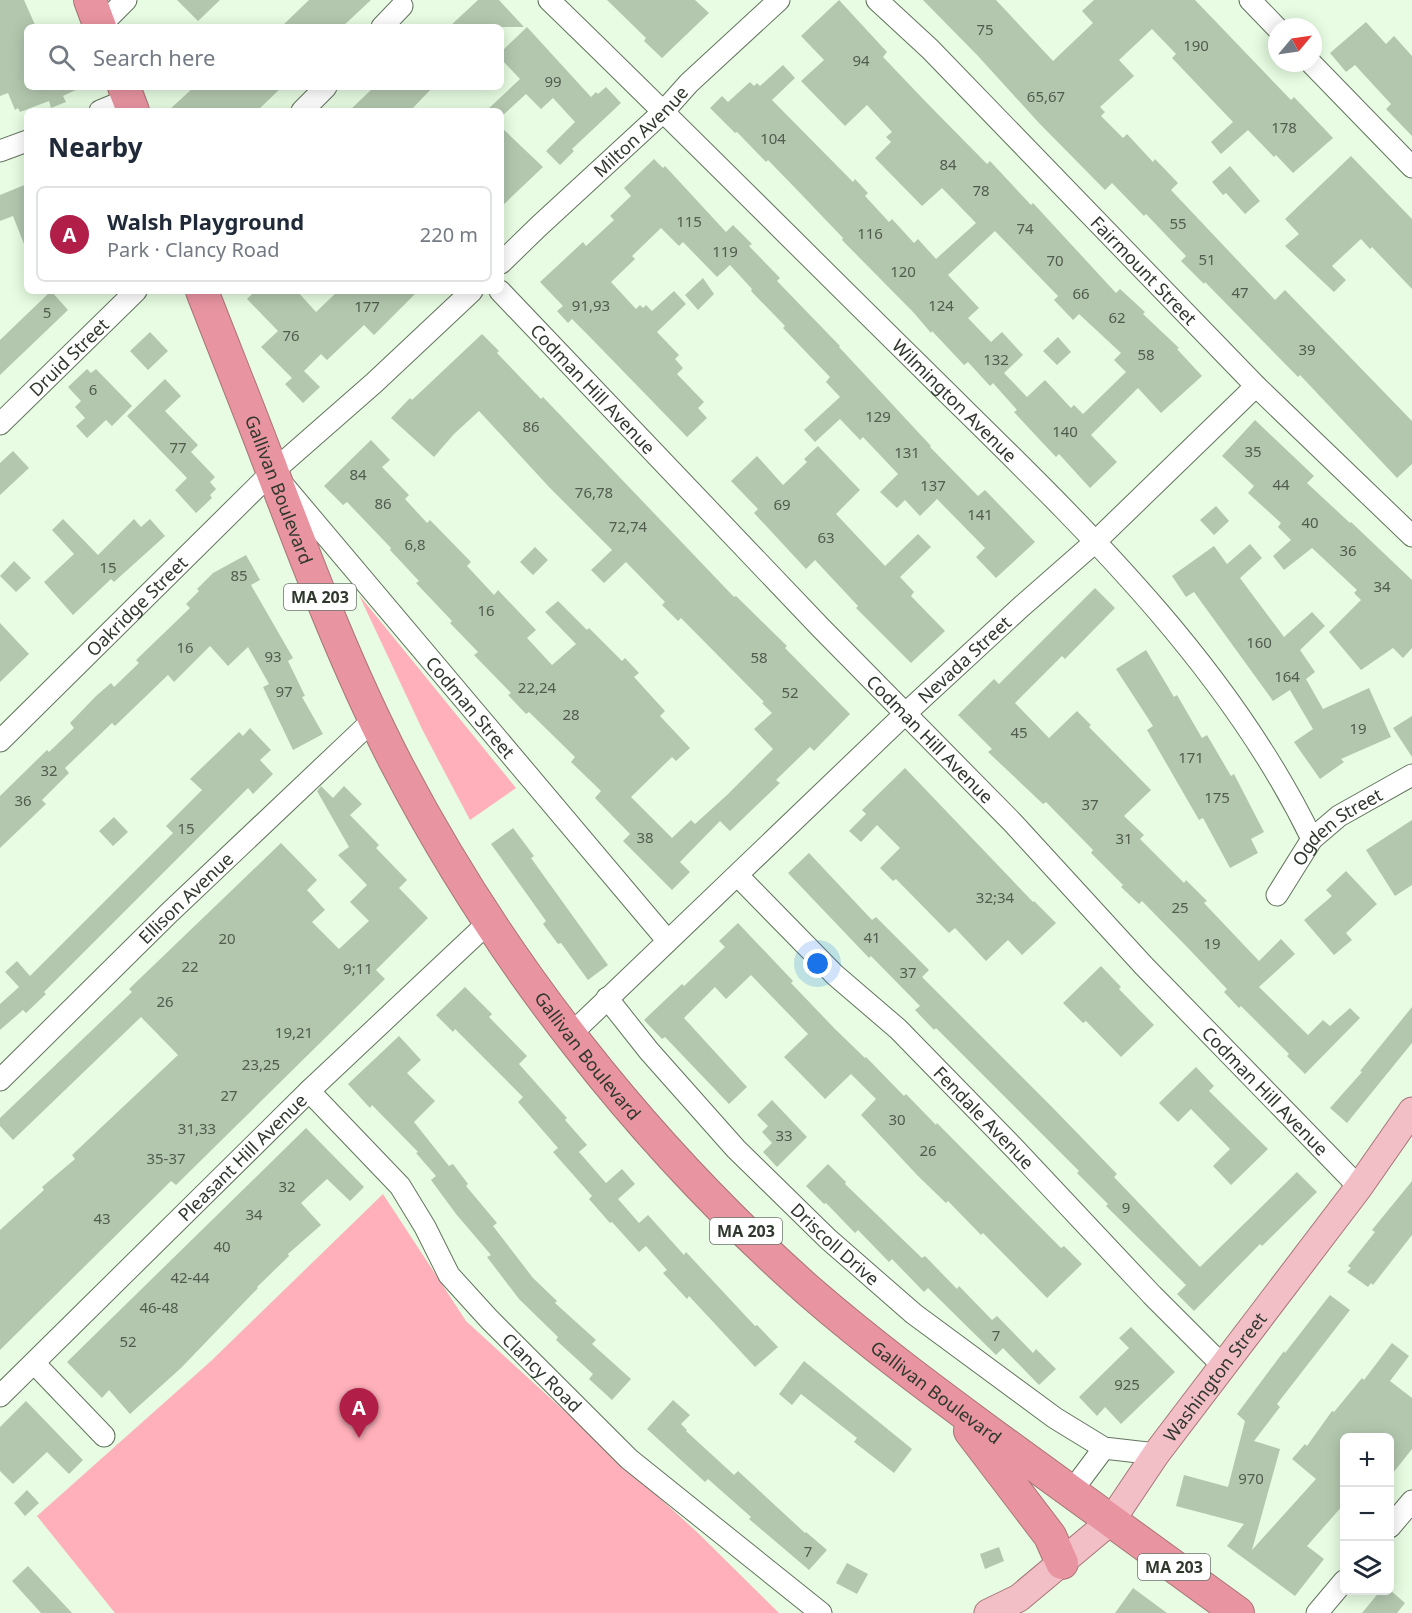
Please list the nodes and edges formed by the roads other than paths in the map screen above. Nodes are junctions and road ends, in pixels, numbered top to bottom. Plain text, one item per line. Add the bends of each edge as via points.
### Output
1 (126, 0) edge
2 (549, 0) edge
3 (778, 0) edge
4 (878, 0) edge
5 (1250, 0) edge
6 (402, 6) dead end
7 (97, 18) edge
8 (1268, 19) edge
9 (385, 24) edge
10 (1320, 72) edge
11 (323, 90) edge
12 (128, 99) edge
13 (107, 108) edge
14 (305, 108) edge
15 (664, 111) junction
16 (24, 142) edge
17 (0, 152) edge
18 (1412, 167) edge
19 (504, 260) edge
20 (133, 294) edge
21 (203, 294) edge
22 (469, 294) edge
23 (503, 294) edge
24 (1256, 386) junction
25 (0, 424) edge
26 (273, 473) junction
27 (1412, 536) edge
28 (1095, 542) junction
29 (906, 713) junction
30 (374, 719) junction
31 (0, 741) edge
32 (1412, 775) edge
33 (1312, 839) junction
34 (738, 876) junction
35 (1277, 895) dead end
36 (489, 921) junction
37 (667, 940) junction
38 (607, 998) junction
39 (571, 1034) junction
40 (0, 1080) edge
41 (309, 1091) junction
42 (1412, 1111) edge
43 (1359, 1187) junction
44 (34, 1363) junction
45 (1223, 1366) junction
46 (0, 1396) edge
47 (948, 1402) junction
48 (104, 1436) dead end
49 (1104, 1448) junction
50 (1156, 1454) junction
51 (1071, 1492) junction
52 (1412, 1501) edge
53 (1111, 1521) junction
54 (1394, 1521) edge
55 (1062, 1563) junction
56 (1340, 1586) edge
57 (821, 1613) edge
58 (988, 1613) edge
59 (1238, 1613) edge
60 (1317, 1613) edge

1 - 7 street
2 - 15 street, Wilmington Avenue
3 - 15 street, Milton Avenue via 689,82
4 - 24 street, Fairmount Street
5 - 8 street
6 - 9 street
10 - 18 street
11 - 14 street
12 - 13 street
15 - 19 street, Milton Avenue
15 - 28 street, Wilmington Avenue
16 - 17 street
20 - 25 street, Druid Street
21 - 26 highway, Gallivan Boulevard / MA 203
22 - 26 street
23 - 29 street, Codman Hill Avenue
24 - 27 street, Fairmount Street
24 - 28 street, Nevada Street
26 - 30 highway, Gallivan Boulevard / MA 203 via 325,609
26 - 31 street, Oakridge Street
26 - 37 street, Codman Street
28 - 29 street, Nevada Street
28 - 33 street, Wilmington Avenue via 1188,647 1268,760
29 - 34 street, Nevada Street
29 - 43 street, Codman Hill Avenue
30 - 36 highway, Gallivan Boulevard / MA 203 via 416,800
30 - 40 street, Ellison Avenue
32 - 33 street, Ogden Street via 1339,816
33 - 35 street, Ogden Street
34 - 37 street, Nevada Street
34 - 45 street, Fendale Avenue via 835,975 906,1038
36 - 39 highway, Gallivan Boulevard / MA 203
36 - 41 street, Pleasant Hill Avenue
37 - 38 street, Nevada Street
38 - 39 street, Nevada Street
38 - 49 street, Driscoll Drive via 736,1149 828,1239 947,1339 1055,1418
39 - 47 highway, Gallivan Boulevard / MA 203 via 653,1133 743,1228 820,1300
41 - 44 street, Pleasant Hill Avenue
41 - 57 street, Clancy Road via 400,1186 449,1275 489,1319 629,1459
42 - 43 main road, Washington Street
43 - 45 main road, Washington Street
44 - 46 street, Pleasant Hill Avenue
44 - 48 street
45 - 50 main road, Washington Street
47 - 51 highway, Gallivan Boulevard / MA 203
47 - 55 highway via 1050,1536
49 - 50 street, Driscoll Drive
49 - 51 street
50 - 53 main road, Washington Street
51 - 53 highway, Gallivan Boulevard / MA 203
52 - 54 street
53 - 55 main road, Washington Street
53 - 59 highway, Gallivan Boulevard / MA 203
55 - 58 main road, Washington Street via 1019,1598
56 - 60 street

